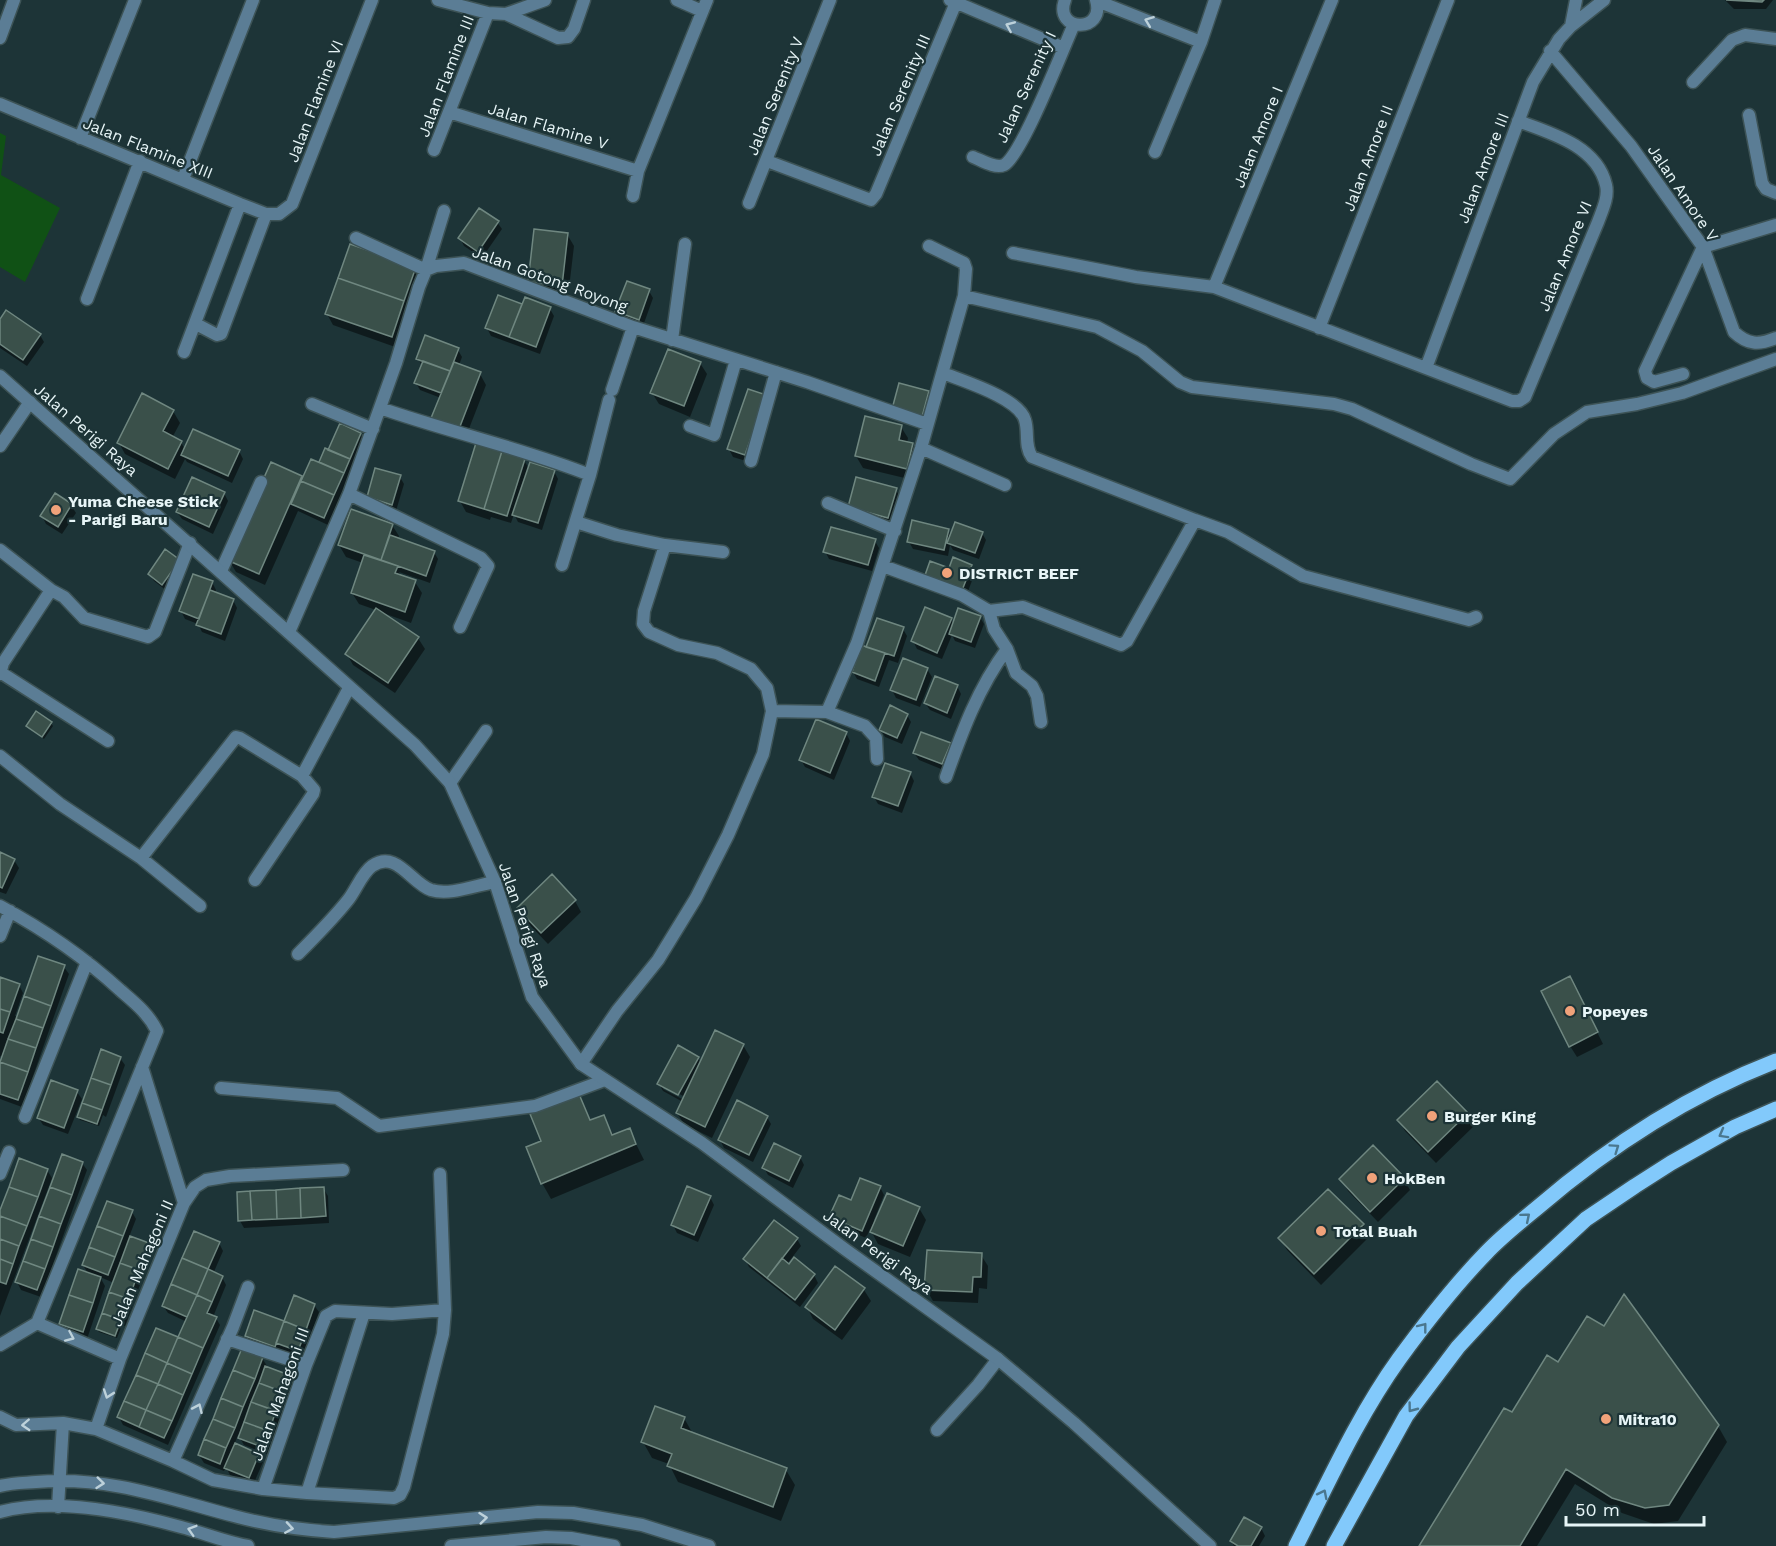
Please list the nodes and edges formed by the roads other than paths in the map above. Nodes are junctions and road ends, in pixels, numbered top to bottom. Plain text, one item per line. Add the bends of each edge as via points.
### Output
1 (14, 0) edge
2 (135, 0) edge
3 (254, 0) edge
4 (372, 0) edge
5 (438, 0) edge
6 (545, 0) edge
7 (584, 0) edge
8 (677, 0) edge
9 (830, 0) edge
10 (1096, 0) edge
11 (1215, 0) edge
12 (1332, 0) edge
13 (1448, 0) edge
14 (1576, 0) edge
15 (1604, 0) edge
16 (954, 1) edge
17 (1060, 2) edge
18 (704, 5) edge
19 (488, 13) junction
20 (506, 14) junction
21 (1074, 24) junction
22 (1571, 26) junction
23 (0, 38) edge
24 (1776, 39) edge
25 (1201, 42) junction
26 (1064, 48) junction
27 (1550, 51) junction
28 (1693, 82) dead end
29 (0, 104) edge
30 (448, 112) junction
31 (1749, 115) dead end
32 (1518, 121) junction
33 (80, 138) junction
34 (434, 150) dead end
35 (1155, 152) dead end
36 (973, 157) dead end
37 (140, 161) junction
38 (767, 161) junction
39 (638, 171) junction
40 (183, 179) junction
41 (1776, 193) edge
42 (633, 196) dead end
43 (240, 204) junction
44 (749, 204) dead end
45 (444, 211) dead end
46 (266, 214) junction
47 (1776, 225) edge
48 (356, 238) dead end
49 (685, 244) dead end
50 (929, 246) dead end
51 (1703, 247) junction
52 (1013, 253) dead end
53 (426, 270) junction
54 (1214, 287) junction
55 (964, 296) junction
56 (87, 299) dead end
57 (196, 324) junction
58 (633, 327) junction
59 (1319, 328) junction
60 (1776, 338) edge
61 (672, 340) junction
62 (184, 352) dead end
63 (1776, 359) edge
64 (736, 360) junction
65 (1426, 368) junction
66 (776, 372) junction
67 (943, 373) junction
68 (1683, 374) dead end
69 (0, 376) edge
70 (30, 402) junction
71 (312, 404) dead end
72 (380, 408) junction
73 (927, 424) junction
74 (690, 426) dead end
75 (373, 429) junction
76 (0, 446) edge
77 (921, 448) junction
78 (751, 461) dead end
79 (590, 475) junction
80 (261, 482) dead end
81 (1005, 485) dead end
82 (349, 494) junction
83 (828, 502) dead end
84 (1195, 520) junction
85 (576, 522) junction
86 (895, 531) junction
87 (190, 543) junction
88 (665, 545) junction
89 (0, 550) edge
90 (723, 552) dead end
91 (562, 565) dead end
92 (883, 566) junction
93 (221, 571) junction
94 (51, 590) junction
95 (989, 611) junction
96 (1476, 617) dead end
97 (460, 627) dead end
98 (289, 632) junction
99 (1007, 649) junction
100 (0, 673) edge
101 (350, 688) junction
102 (772, 711) junction
103 (827, 712) junction
104 (1041, 722) dead end
105 (486, 731) dead end
106 (108, 741) dead end
107 (0, 756) edge
108 (878, 759) dead end
109 (302, 776) junction
110 (946, 777) dead end
111 (450, 783) junction
112 (141, 858) junction
113 (255, 880) dead end
114 (495, 882) junction
115 (200, 906) dead end
116 (5, 908) edge
117 (0, 936) edge
118 (298, 954) dead end
119 (87, 962) junction
120 (1776, 1061) edge
121 (581, 1064) junction
122 (142, 1067) junction
123 (605, 1080) junction
124 (221, 1088) dead end
125 (1776, 1109) edge
126 (25, 1118) dead end
127 (9, 1152) dead end
128 (343, 1170) dead end
129 (0, 1174) edge
130 (440, 1174) dead end
131 (184, 1203) junction
132 (248, 1287) dead end
133 (445, 1310) junction
134 (364, 1313) junction
135 (37, 1323) junction
136 (227, 1339) junction
137 (0, 1345) edge
138 (120, 1359) junction
139 (998, 1359) junction
140 (306, 1365) junction
141 (0, 1417) edge
142 (63, 1423) junction
143 (96, 1429) junction
144 (937, 1430) dead end
145 (173, 1461) junction
146 (60, 1480) junction
147 (0, 1486) edge
148 (263, 1489) junction
149 (307, 1493) junction
150 (58, 1506) junction
151 (0, 1512) edge
152 (248, 1546) edge
153 (451, 1546) edge
154 (614, 1546) edge
155 (710, 1546) edge
156 (1209, 1546) edge
157 (1296, 1546) edge
158 (1334, 1546) edge

1 - 23 street
2 - 33 street
3 - 40 street
4 - 46 street, Jalan Flamine VI via 292,204 279,214
5 - 19 street
6 - 20 street
7 - 20 street via 574,29 567,37 558,38
8 - 18 street
9 - 38 street, Jalan Serenity V
10 - 21 street via 1098,7 1093,20 1081,26
25 -> 10 street
11 - 25 street
12 - 54 street, Jalan Amore I
13 - 59 street, Jalan Amore II
14 - 22 street
15 - 22 street, Jalan Amore III
26 -> 16 street
16 - 38 street, Jalan Serenity III via 871,200
17 - 21 street via 1065,16
18 - 39 street
19 - 20 street
19 - 30 street, Jalan Flamine III
21 - 26 street, Jalan Serenity I
22 - 27 street, Jalan Amore III
24 - 28 street via 1745,35 1732,40
25 - 35 street
26 - 36 street, Jalan Serenity I via 1015,153 999,166
27 - 32 street, Jalan Amore III
27 - 51 street, Jalan Amore V via 1631,146
29 - 33 street, Jalan Flamine XIII
30 - 34 street, Jalan Flamine III
30 - 39 street, Jalan Flamine V
31 - 41 street via 1762,183
32 - 65 street, Jalan Amore III
32 - 65 street, Jalan Amore VI via 1569,141 1587,153 1607,186 1606,202 1525,397 1512,401
33 - 37 street, Jalan Flamine XIII
37 - 40 street, Jalan Flamine XIII
37 - 56 street
38 - 44 street, Jalan Serenity V
39 - 42 street
40 - 43 street, Jalan Flamine XIII
43 - 46 street, Jalan Flamine XIII
43 - 57 street
45 - 53 street
46 - 57 street via 220,334
47 - 51 street
48 - 53 street
49 - 61 street
50 - 55 street via 964,263
51 - 60 street, Jalan Amore V via 1734,333 1752,343
51 - 68 street via 1645,371 1654,382
52 - 54 street via 1136,277
53 - 58 street, Jalan Gotong Royong via 464,263
53 - 72 street
54 - 59 street
55 - 63 street via 1097,327 1142,351 1192,387 1318,400 1352,409 1510,479 1554,434 1587,412 1682,393
55 - 67 street
57 - 62 street
58 - 61 street, Jalan Gotong Royong
58 - 79 street
59 - 65 street
61 - 64 street, Jalan Gotong Royong
64 - 66 street, Jalan Gotong Royong
64 - 74 street via 714,435
66 - 73 street, Jalan Gotong Royong
66 - 78 street
67 - 73 street
67 - 84 street via 1002,398 1020,410 1032,457
69 - 70 street, Jalan Perigi Raya
70 - 76 street
70 - 87 street, Jalan Perigi Raya
71 - 75 street
72 - 75 street
72 - 79 street
73 - 77 street
75 - 82 street
77 - 81 street
77 - 86 street
79 - 85 street
80 - 93 street
82 - 97 street via 481,558 488,566
82 - 98 street
83 - 86 street
84 - 95 street via 1127,641 1121,645 1023,606
84 - 96 street via 1228,532 1303,576 1469,620
85 - 88 street
85 - 91 street
86 - 92 street
87 - 93 street, Jalan Perigi Raya
87 - 94 street via 155,632 148,637 84,618 64,597
88 - 90 street
88 - 102 street via 643,624 649,632 678,645 717,653 751,669 767,688
89 - 94 street
92 - 95 street via 962,595
92 - 103 street via 857,643
93 - 98 street, Jalan Perigi Raya
94 - 100 street
95 - 99 street via 994,629
98 - 101 street, Jalan Perigi Raya
99 - 104 street via 1016,673 1032,686 1037,696
99 - 110 street via 990,671
100 - 106 street
101 - 109 street
101 - 111 street, Jalan Perigi Raya via 415,745
102 - 103 street
102 - 121 street via 763,754 696,898 658,960
103 - 108 street via 865,726 876,738
105 - 111 street
107 - 112 street via 60,804
109 - 112 street via 236,737
109 - 113 street via 313,794
111 - 114 street, Jalan Perigi Raya
112 - 115 street
114 - 118 street via 446,892 431,890 398,864 385,861 371,866 348,900
114 - 121 street, Jalan Perigi Raya via 532,997
116 - 117 street
116 - 119 street
119 - 122 street via 150,1016 157,1030
119 - 126 street
157 -> 120 main road via 1356,1429 1398,1360 1486,1253 1568,1182 1651,1123 1697,1096
121 - 123 street, Jalan Perigi Raya
122 - 131 street
122 - 135 street
123 - 124 street via 535,1106 379,1126 337,1098
123 - 139 street, Jalan Perigi Raya via 702,1143
125 -> 158 main road via 1735,1127 1635,1186 1586,1220 1517,1283 1458,1347 1406,1416
127 - 129 street
128 - 131 street, Jalan Mahagoni II via 206,1180 195,1187
130 - 133 street
131 - 138 street, Jalan Mahagoni II
132 - 136 street
133 - 134 street
133 - 149 street via 443,1334 400,1495 394,1498
134 - 140 street, Jalan Mahagoni III via 331,1312
134 - 149 street
135 - 137 street
135 -> 138 street
136 - 140 street
145 -> 136 street
138 -> 143 street, Jalan Mahagoni II
139 - 144 street
139 - 156 street, Jalan Perigi Raya
140 - 148 street, Jalan Mahagoni III
142 -> 141 street via 16,1425
142 - 143 street
142 - 146 street
143 - 145 street
145 - 148 street via 213,1480
146 - 147 street
146 - 150 street
146 -> 155 street via 140,1489 234,1516 307,1531 334,1532 538,1512 573,1513 642,1525
148 - 149 street
150 - 151 street via 21,1506
152 -> 150 street via 136,1515
153 - 154 street via 571,1538

